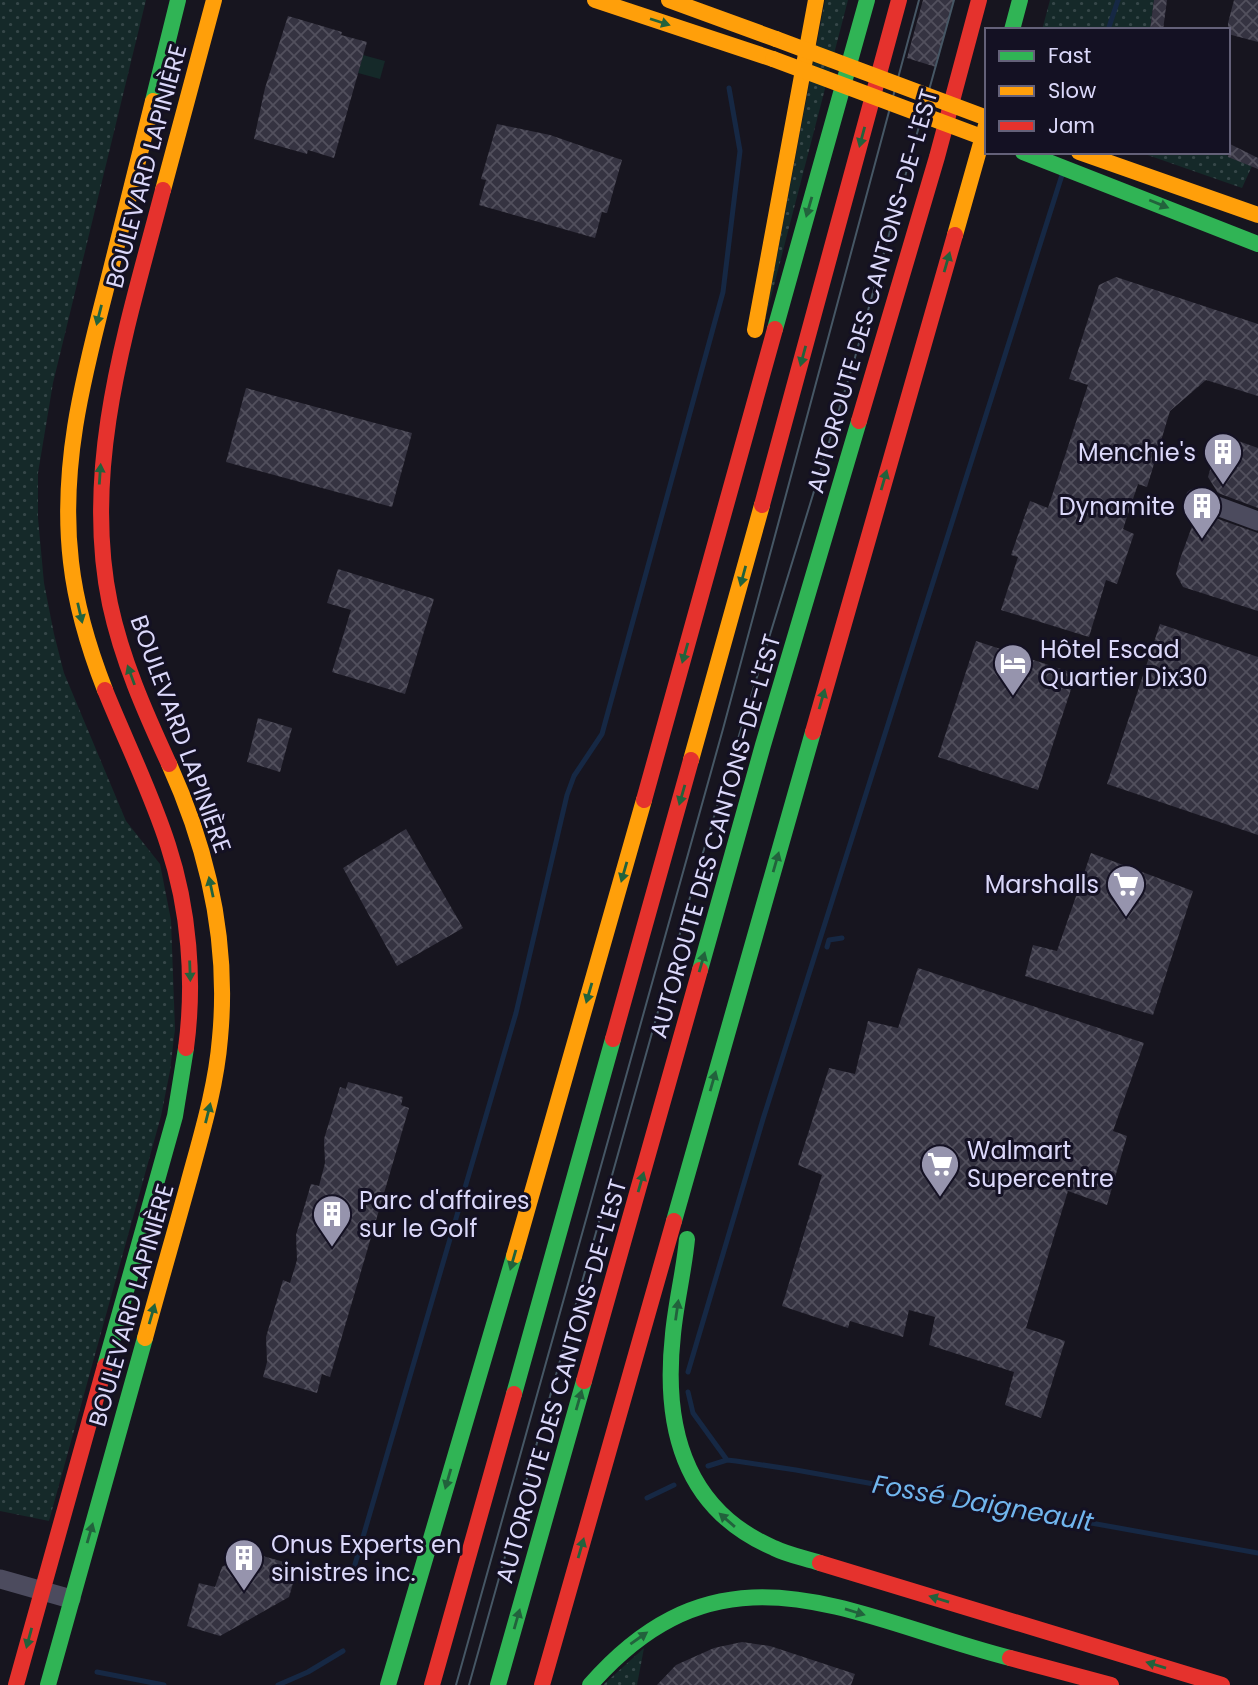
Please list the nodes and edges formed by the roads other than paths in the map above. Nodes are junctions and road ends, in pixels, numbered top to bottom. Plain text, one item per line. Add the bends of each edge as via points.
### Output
1 (178, 0) edge
2 (214, 0) edge
3 (595, 0) edge
4 (669, 0) edge
5 (816, 0) edge
6 (867, 0) edge
7 (899, 0) edge
8 (979, 0) edge
9 (1020, 0) edge
10 (1013, 28) edge
11 (985, 119) edge
12 (985, 127) edge
13 (985, 138) edge
14 (1028, 154) edge
15 (1084, 154) edge
16 (1258, 215) edge
17 (1258, 244) edge
18 (730, 493) junction
19 (1195, 498) dead end
20 (1258, 521) edge
21 (694, 1146) junction
22 (0, 1579) edge
23 (42, 1591) junction
24 (71, 1599) junction
25 (16, 1685) edge
26 (48, 1685) edge
27 (388, 1685) edge
28 (432, 1685) edge
29 (498, 1685) edge
30 (542, 1685) edge
31 (590, 1685) edge
32 (1111, 1685) edge
33 (1222, 1685) edge

1 -> 23 main road, BOULEVARD LAPINIÈRE via 80,391 70,449 68,517 76,596 92,657 156,810 177,878 190,961 188,1047 176,1116
24 -> 2 main road, BOULEVARD LAPINIÈRE via 207,1116 220,1044 220,953 208,873 187,805 118,638 104,572 99,508 103,444 114,383
3 -> 13 main road, bridge via 773,59
4 - 11 main road, bridge
5 - 18 main road
6 -> 18 main road
7 -> 28 main road, AUTOROUTE DES CANTONS-DE-L'EST
29 -> 8 main road, AUTOROUTE DES CANTONS-DE-L'EST
9 - 10 main road
21 -> 12 main road
14 -> 17 main road
15 - 16 main road
18 -> 27 main road via 553,1124
19 - 20 street
30 -> 21 main road
33 -> 21 main road via 775,1549 748,1537 714,1509 685,1465 672,1406 673,1336
22 - 23 street
23 - 24 street
23 -> 25 main road, BOULEVARD LAPINIÈRE
24 - 26 main road, BOULEVARD LAPINIÈRE
31 -> 32 main road via 625,1648 666,1621 715,1602 765,1595 821,1602

